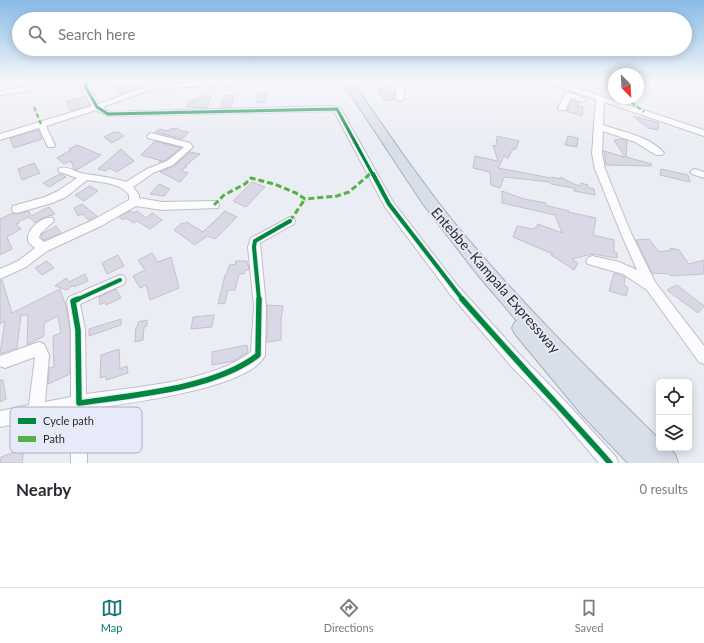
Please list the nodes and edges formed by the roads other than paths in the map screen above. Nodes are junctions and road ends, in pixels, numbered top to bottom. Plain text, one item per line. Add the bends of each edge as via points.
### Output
1 (94, 102) edge
2 (112, 102) edge
3 (352, 102) edge
4 (360, 102) edge
5 (566, 102) edge
6 (600, 102) joint
7 (97, 107) junction
8 (562, 108) dead end
9 (41, 124) junction
10 (599, 127) junction
11 (704, 133) edge
12 (151, 136) dead end
13 (0, 137) edge
14 (51, 145) dead end
15 (659, 153) dead end
16 (62, 170) dead end
17 (85, 177) junction
18 (126, 187) junction
19 (134, 202) junction
20 (214, 205) dead end
21 (16, 209) dead end
22 (49, 221) dead end
23 (290, 221) dead end
24 (43, 248) junction
25 (592, 261) dead end
26 (0, 274) edge
27 (120, 280) dead end
28 (651, 286) junction
29 (704, 357) edge
30 (5, 361) dead end
31 (79, 404) junction
32 (37, 407) edge
33 (63, 407) edge
34 (10, 417) edge
35 (0, 419) edge
36 (610, 463) edge
37 (645, 463) edge
38 (666, 463) edge

1 - 7 street
2 - 7 street
3 - 37 highway, Entebbe–Kampala Expressway via 419,203 478,278 591,408
4 - 38 highway, Entebbe–Kampala Expressway via 416,183 467,249 578,373
5 - 8 street
6 - 10 street
6 - 11 street
7 - 9 street
7 - 36 street via 115,115 296,108 337,109 389,204 454,290
9 - 13 street
9 - 14 street
10 - 15 street via 640,140
10 - 28 street via 597,154 600,169
12 - 18 street via 187,145 189,148 170,163 150,171
16 - 17 street
17 - 18 street via 104,179
17 - 21 street via 62,194
18 - 19 street via 134,197
19 - 20 street via 162,206
19 - 24 street via 97,223
22 - 24 street via 36,231 33,238
23 - 31 street via 255,241 260,306 258,355 252,362 223,374 161,391
24 - 26 street via 22,264
25 - 28 street via 627,270 641,282
27 - 31 street via 73,301 78,330
28 - 29 street
30 - 32 street via 39,349 42,355
31 - 33 street
34 - 35 street

